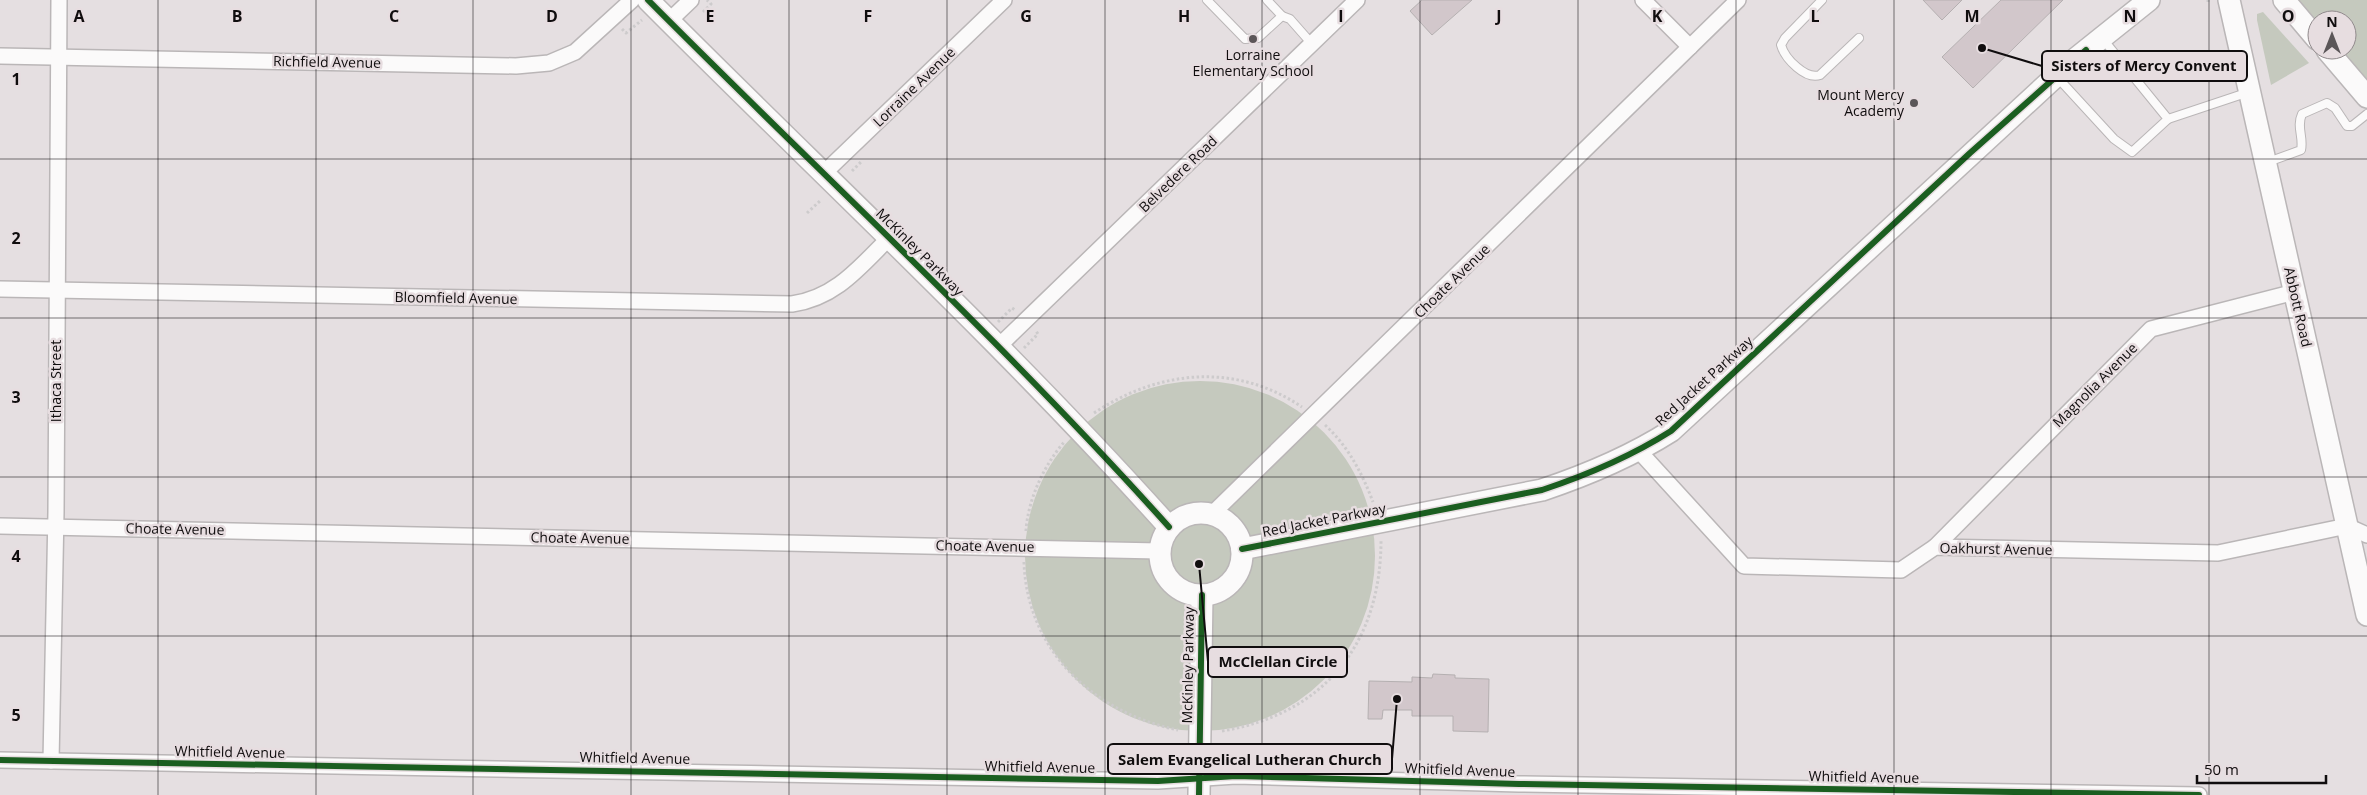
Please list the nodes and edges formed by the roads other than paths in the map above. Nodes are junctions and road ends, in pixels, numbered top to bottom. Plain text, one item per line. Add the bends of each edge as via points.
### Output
1 (58, 0) edge
2 (632, 0) edge
3 (648, 0) edge
4 (691, 0) edge
5 (1004, 0) edge
6 (1207, 0) edge
7 (1267, 0) edge
8 (1357, 0) edge
9 (1643, 0) edge
10 (1738, 0) edge
11 (1822, 0) edge
12 (2149, 0) edge
13 (2229, 0) edge
14 (2284, 0) edge
15 (1282, 16) junction
16 (669, 21) junction
17 (2307, 27) edge
18 (2102, 37) junction
19 (1859, 38) dead end
20 (1312, 44) junction
21 (1690, 47) junction
22 (0, 56) edge
23 (59, 57) junction
24 (2336, 60) edge
25 (2056, 75) junction
26 (2249, 92) junction
27 (2367, 97) edge
28 (2367, 114) edge
29 (2168, 119) junction
30 (2266, 162) junction
31 (824, 174) junction
32 (888, 239) junction
33 (0, 289) edge
34 (56, 290) junction
35 (2295, 292) junction
36 (998, 347) junction
37 (1639, 451) junction
38 (1212, 514) junction
39 (0, 526) edge
40 (2347, 526) junction
41 (56, 527) junction
42 (1169, 527) junction
43 (2367, 535) edge
44 (1935, 547) junction
45 (1242, 549) junction
46 (1160, 551) junction
47 (1202, 595) junction
48 (2367, 615) edge
49 (0, 760) edge
50 (52, 761) junction
51 (1199, 787) edge
52 (2199, 795) edge

1 - 23 street, Ithaca Street
2 - 23 street, Richfield Avenue via 575,52 549,64
3 - 16 street, McKinley Parkway
4 - 16 street
5 - 31 street, Lorraine Avenue
6 - 15 lane via 1245,39 1258,38
7 - 15 lane
8 - 20 street, Belvedere Road
9 - 21 street
10 - 21 street, Choate Avenue
11 - 19 lane via 1785,38 1781,45 1783,53 1808,76 1814,77
12 - 18 street, Red Jacket Parkway
13 - 26 street, Abbott Road
14 - 17 street
15 - 20 lane via 1290,19
16 - 31 street, McKinley Parkway
18 - 25 street, Red Jacket Parkway
18 - 29 lane
20 - 36 street, Belvedere Road
21 - 38 street, Choate Avenue
22 - 23 street, Richfield Avenue
23 - 34 street, Ithaca Street
24 - 27 street
25 - 29 lane via 2114,139 2132,152
25 - 37 street, Red Jacket Parkway via 1671,431
26 - 29 lane
26 - 30 street, Abbott Road
28 - 30 lane via 2352,126 2347,126 2327,102 2302,114 2298,122 2302,150
30 - 35 street, Abbott Road
31 - 32 street, McKinley Parkway
32 - 34 street, Bloomfield Avenue via 845,283 809,302 792,304
32 - 36 street, McKinley Parkway
33 - 34 street, Bloomfield Avenue
34 - 41 street, Ithaca Street
35 - 40 street, Abbott Road
35 - 44 street, Magnolia Avenue via 2151,329
36 - 42 street, McKinley Parkway
37 - 44 street, Oakhurst Avenue via 1744,566 1901,570
37 - 45 street, Red Jacket Parkway via 1542,490
38 - 42 street via 1198,512
38 - 45 street via 1234,529
39 - 41 street, Choate Avenue
40 - 43 street
40 - 44 street, Oakhurst Avenue via 2218,553
40 - 48 street, Abbott Road
41 - 46 street, Choate Avenue
41 - 50 street, Ithaca Street
42 - 46 street
45 - 47 street via 1240,567 1234,580 1216,592
46 - 47 street via 1161,566 1171,582 1187,593
47 - 51 street, McKinley Parkway
49 - 50 street, Whitfield Avenue
50 - 51 street, Whitfield Avenue via 1148,781
51 - 52 street, Whitfield Avenue via 1236,776

